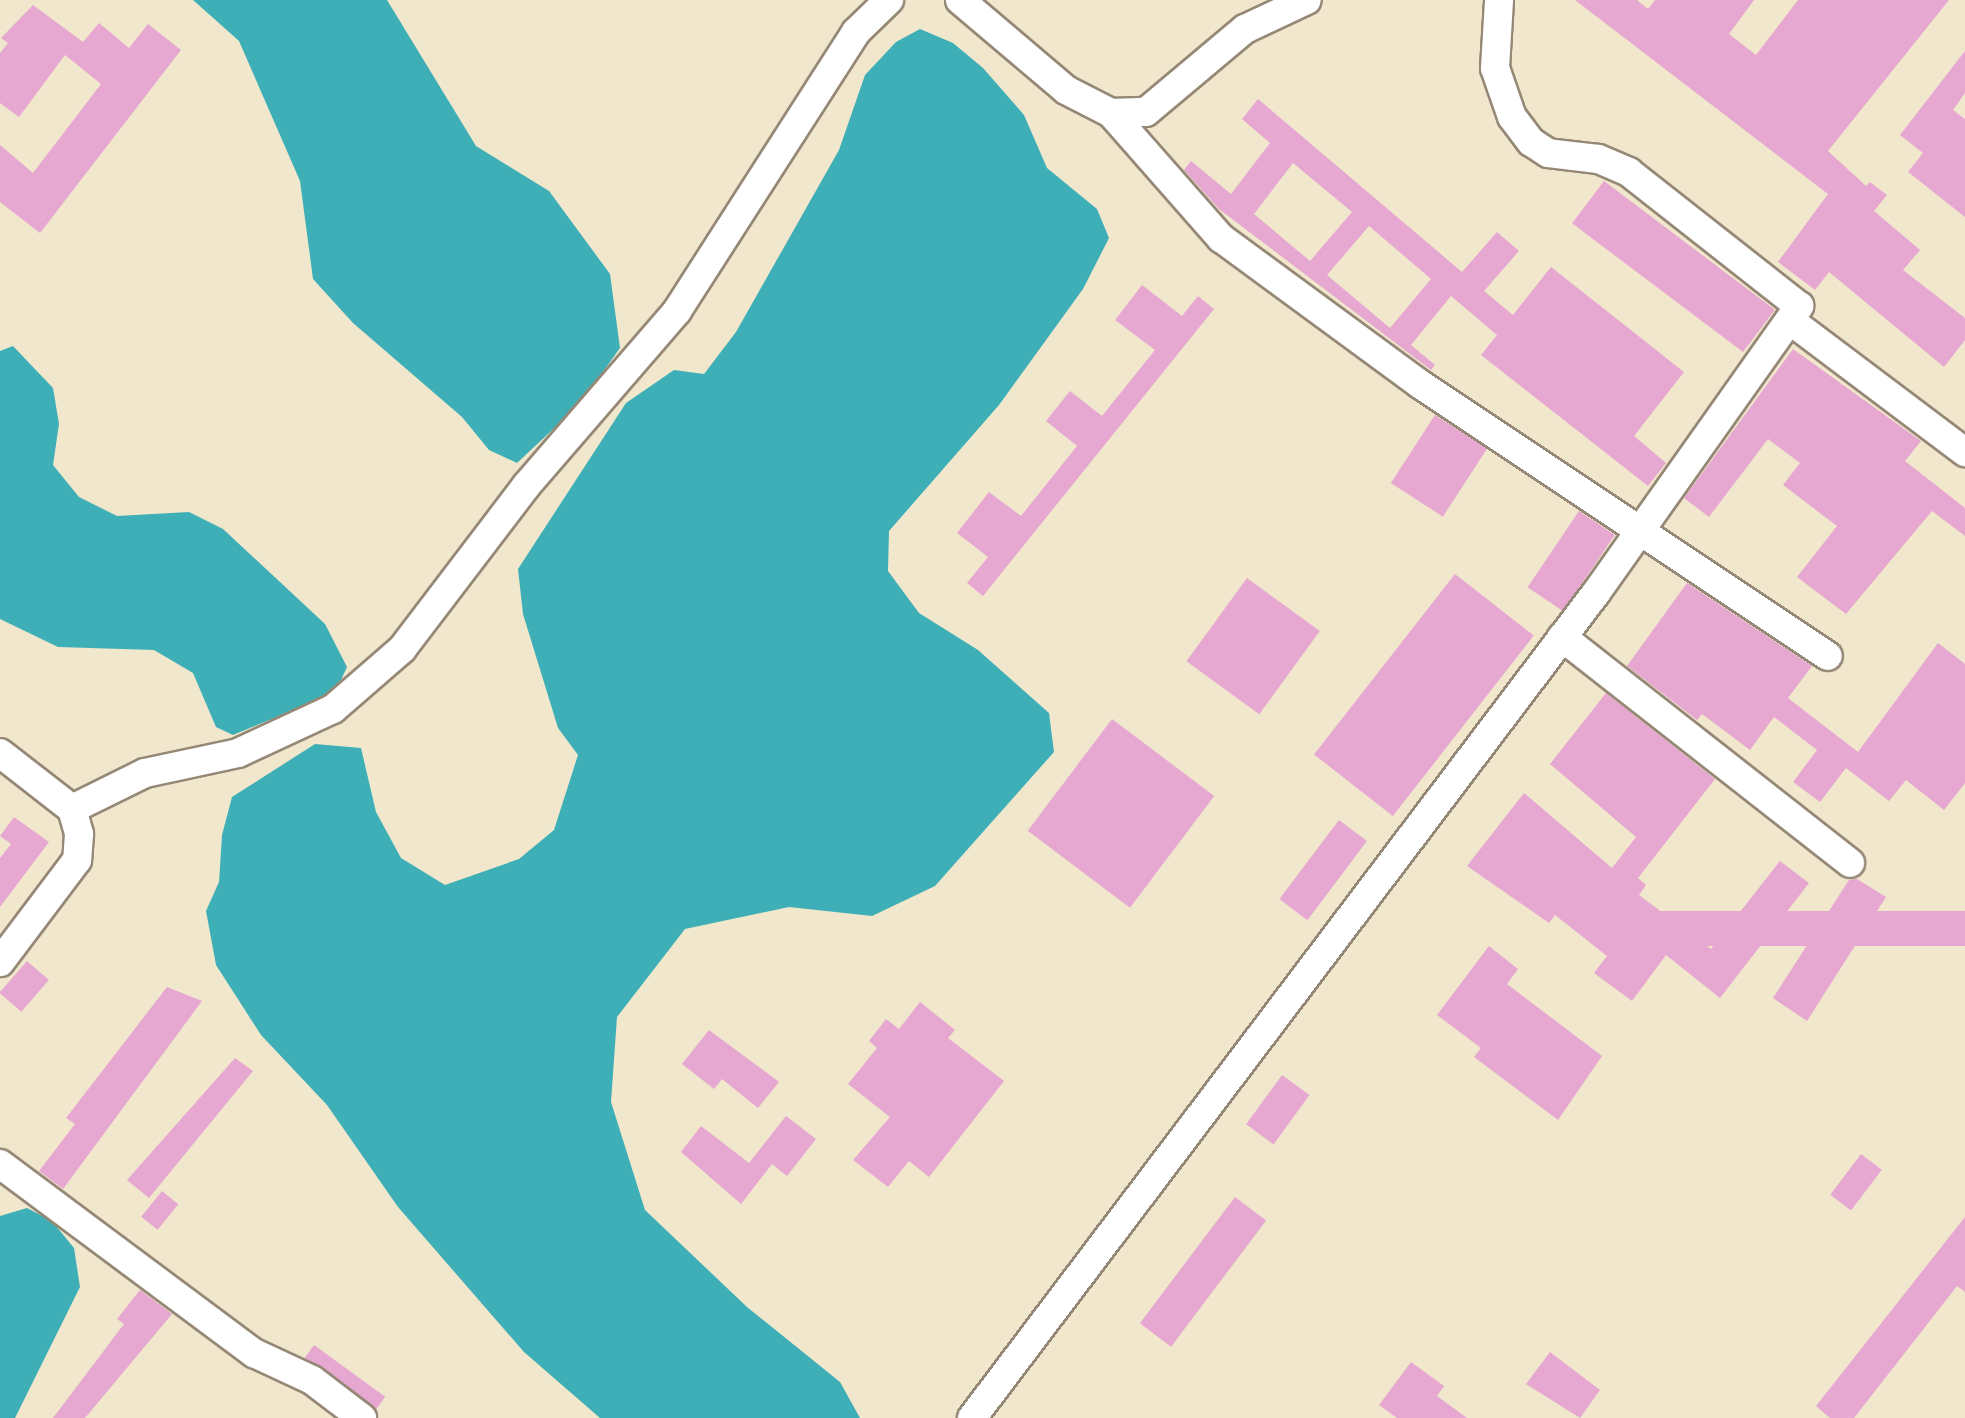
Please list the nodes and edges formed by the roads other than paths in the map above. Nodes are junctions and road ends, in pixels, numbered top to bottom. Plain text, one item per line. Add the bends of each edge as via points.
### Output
1 (890, 0) edge
2 (960, 0) edge
3 (1307, 0) edge
4 (1499, 0) edge
5 (1111, 113) junction
6 (1792, 320) junction
7 (1965, 452) edge
8 (1640, 532) junction
9 (1562, 638) junction
10 (1828, 656) dead end
11 (0, 753) edge
12 (72, 809) junction
13 (1850, 863) dead end
14 (0, 962) edge
15 (0, 1164) edge
16 (362, 1418) edge
17 (972, 1418) edge

1 - 12 street via 856,32 677,311 526,486 402,649 333,710 238,752 145,773
2 - 5 street via 1066,90
3 - 5 street via 1245,30 1146,112
4 - 6 street via 1495,68 1512,117 1531,142 1629,172 1796,297
5 - 8 street via 1221,238 1420,384
6 - 7 street
6 - 8 street
8 - 9 street
8 - 10 street
9 - 13 street
9 - 17 street
11 - 12 street
12 - 14 street via 77,860
15 - 16 street via 254,1353 312,1380

